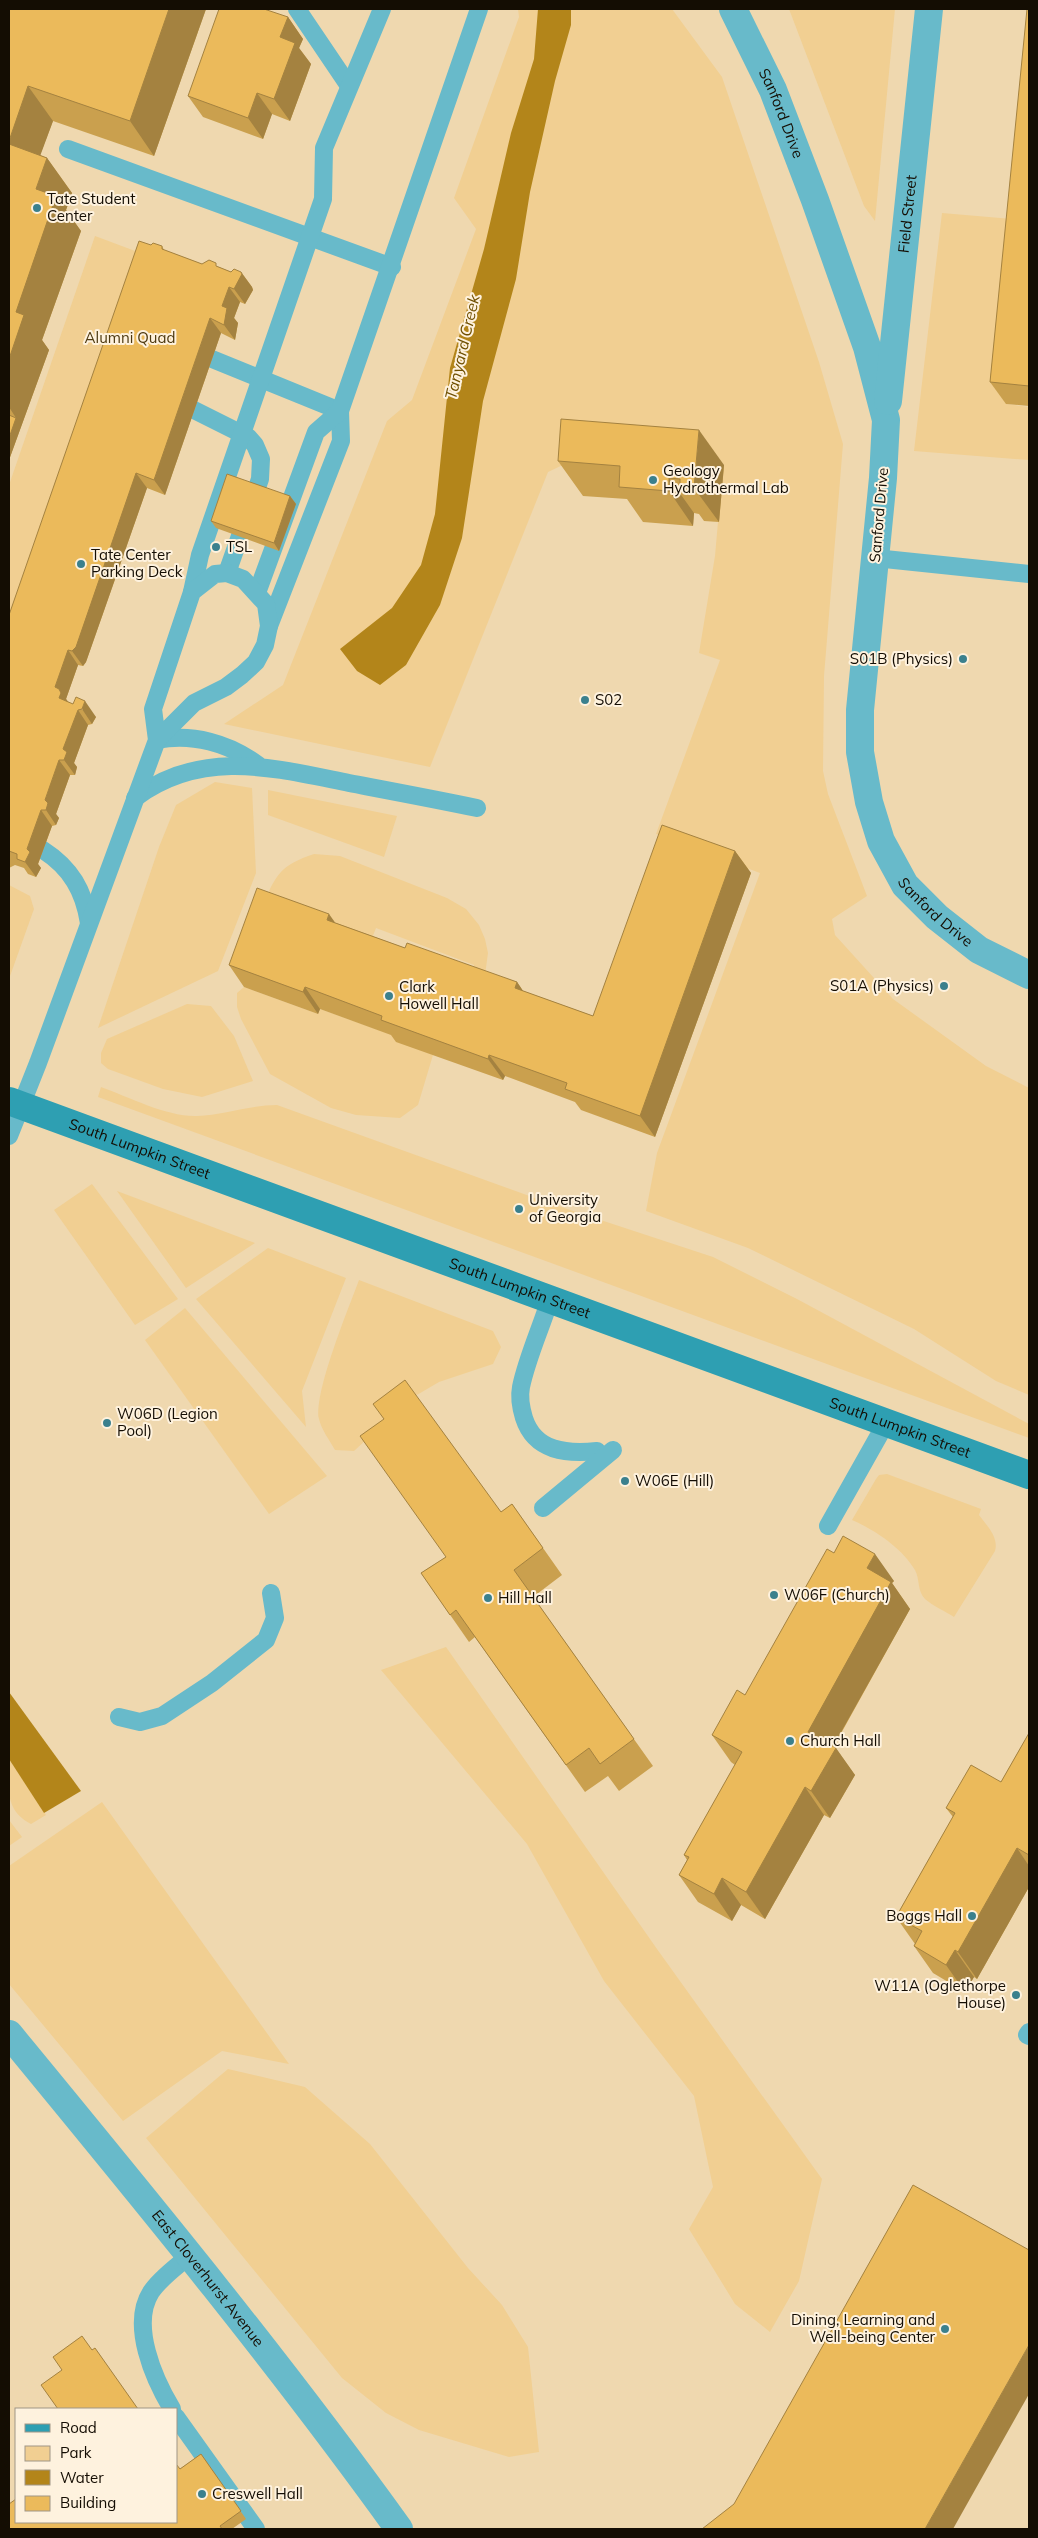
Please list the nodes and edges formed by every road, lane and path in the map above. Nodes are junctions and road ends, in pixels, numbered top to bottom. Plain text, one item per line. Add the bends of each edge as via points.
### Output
1 (297, 9) edge
2 (382, 9) edge
3 (479, 9) edge
4 (733, 9) edge
5 (929, 9) edge
6 (349, 86) junction
7 (68, 149) dead end
8 (309, 237) junction
9 (392, 267) junction
10 (212, 359) dead end
11 (260, 379) junction
12 (194, 410) dead end
13 (340, 411) junction
14 (886, 420) junction
15 (241, 432) junction
16 (875, 558) junction
17 (227, 573) junction
18 (1029, 574) edge
19 (192, 592) junction
20 (257, 593) junction
21 (269, 626) junction
22 (157, 740) junction
23 (258, 765) junction
24 (136, 798) junction
25 (477, 808) dead end
26 (43, 850) dead end
27 (89, 924) junction
28 (1029, 976) edge
29 (15, 1103) edge
30 (9, 1136) edge
31 (550, 1299) junction
32 (886, 1423) junction
33 (1029, 1475) edge
34 (543, 1508) dead end
35 (828, 1526) dead end
36 (271, 1593) dead end
37 (119, 1716) dead end
38 (9, 2034) edge
39 (191, 2254) junction
40 (171, 2408) edge
41 (178, 2420) edge
42 (256, 2529) edge
43 (399, 2529) edge

1 - 6 lane
2 - 6 lane
3 - 9 lane
4 - 14 street, Sanford Drive via 774,90 822,218 867,346
5 - 14 street, Field Street
6 - 8 lane via 324,148 322,199
7 - 8 lane
8 - 9 lane
8 - 11 lane
9 - 13 lane
10 - 11 lane
11 - 13 lane
11 - 15 lane
12 - 15 lane
13 - 20 lane via 316,432
13 - 21 lane via 341,441
14 - 16 street, Sanford Drive
15 - 17 lane via 256,446 262,468
15 - 19 lane via 200,554
16 - 18 lane
16 - 28 street, Sanford Drive via 860,710 860,752 869,802 881,840 905,885 937,917 979,950
17 - 19 lane via 214,574
17 - 20 lane via 243,579
19 - 22 lane via 153,710
20 - 21 lane via 266,604
21 - 22 lane via 265,645 256,662 226,687 194,703
22 - 23 lane via 185,737 212,742
22 - 24 lane
23 - 24 lane via 190,771 160,782
23 - 25 lane
24 - 27 lane
26 - 27 lane via 58,860 78,884
27 - 29 lane
29 - 30 lane
29 - 31 main road, South Lumpkin Street
31 - 32 main road, South Lumpkin Street
31 - 34 lane via 522,1387 523,1413 532,1434 542,1444 573,1453 605,1451
32 - 33 main road, South Lumpkin Street
32 - 35 lane
36 - 37 lane via 275,1618 266,1640 212,1683 162,1716 140,1722
38 - 39 street, East Cloverhurst Avenue
39 - 40 lane via 155,2287 145,2308 147,2353 153,2373
39 - 43 street, East Cloverhurst Avenue via 322,2422
41 - 42 lane

